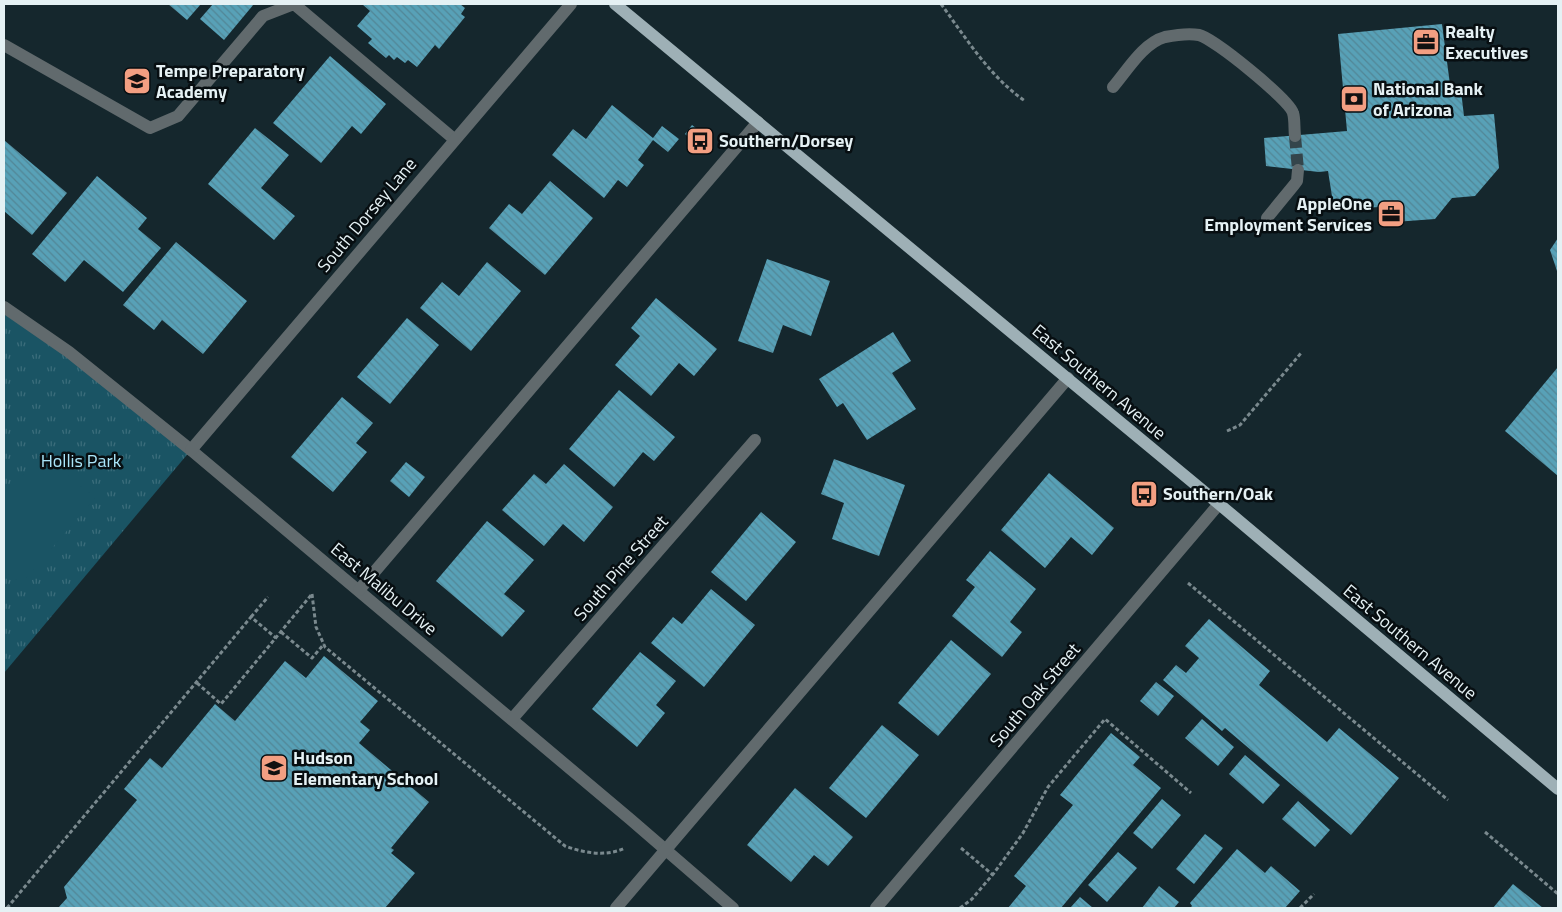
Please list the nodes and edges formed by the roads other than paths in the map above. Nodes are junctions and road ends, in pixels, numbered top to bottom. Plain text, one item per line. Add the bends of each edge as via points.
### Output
1 (571, 4) edge
2 (615, 4) edge
3 (4, 45) edge
4 (1113, 87) dead end
5 (758, 122) junction
6 (1295, 136) tunnel mouth
7 (454, 139) junction
8 (1298, 170) tunnel mouth
9 (1268, 218) dead end
10 (4, 307) edge
11 (1068, 378) junction
12 (755, 440) dead end
13 (191, 450) junction
14 (1219, 504) junction
15 (359, 590) junction
16 (512, 719) junction
17 (1558, 790) edge
18 (665, 850) junction
19 (616, 908) edge
20 (733, 908) edge
21 (876, 908) edge

1 - 7 street, South Dorsey Lane
2 - 5 main road, East Southern Avenue
3 - 7 street via 150,128 178,116 263,16 294,4
4 - 6 street via 1155,42 1179,35 1200,35 1217,44 1284,99 1293,112
5 - 11 main road, East Southern Avenue
5 - 15 street
7 - 13 street, South Dorsey Lane
8 - 9 street via 1294,186
10 - 13 street, East Malibu Drive via 69,352
11 - 14 main road, East Southern Avenue
11 - 18 street
12 - 16 street, South Pine Street
13 - 15 street, East Malibu Drive
14 - 17 main road, East Southern Avenue
14 - 21 street, South Oak Street
15 - 16 street, East Malibu Drive
16 - 18 street, East Malibu Drive
18 - 19 street
18 - 20 street, East Malibu Drive

